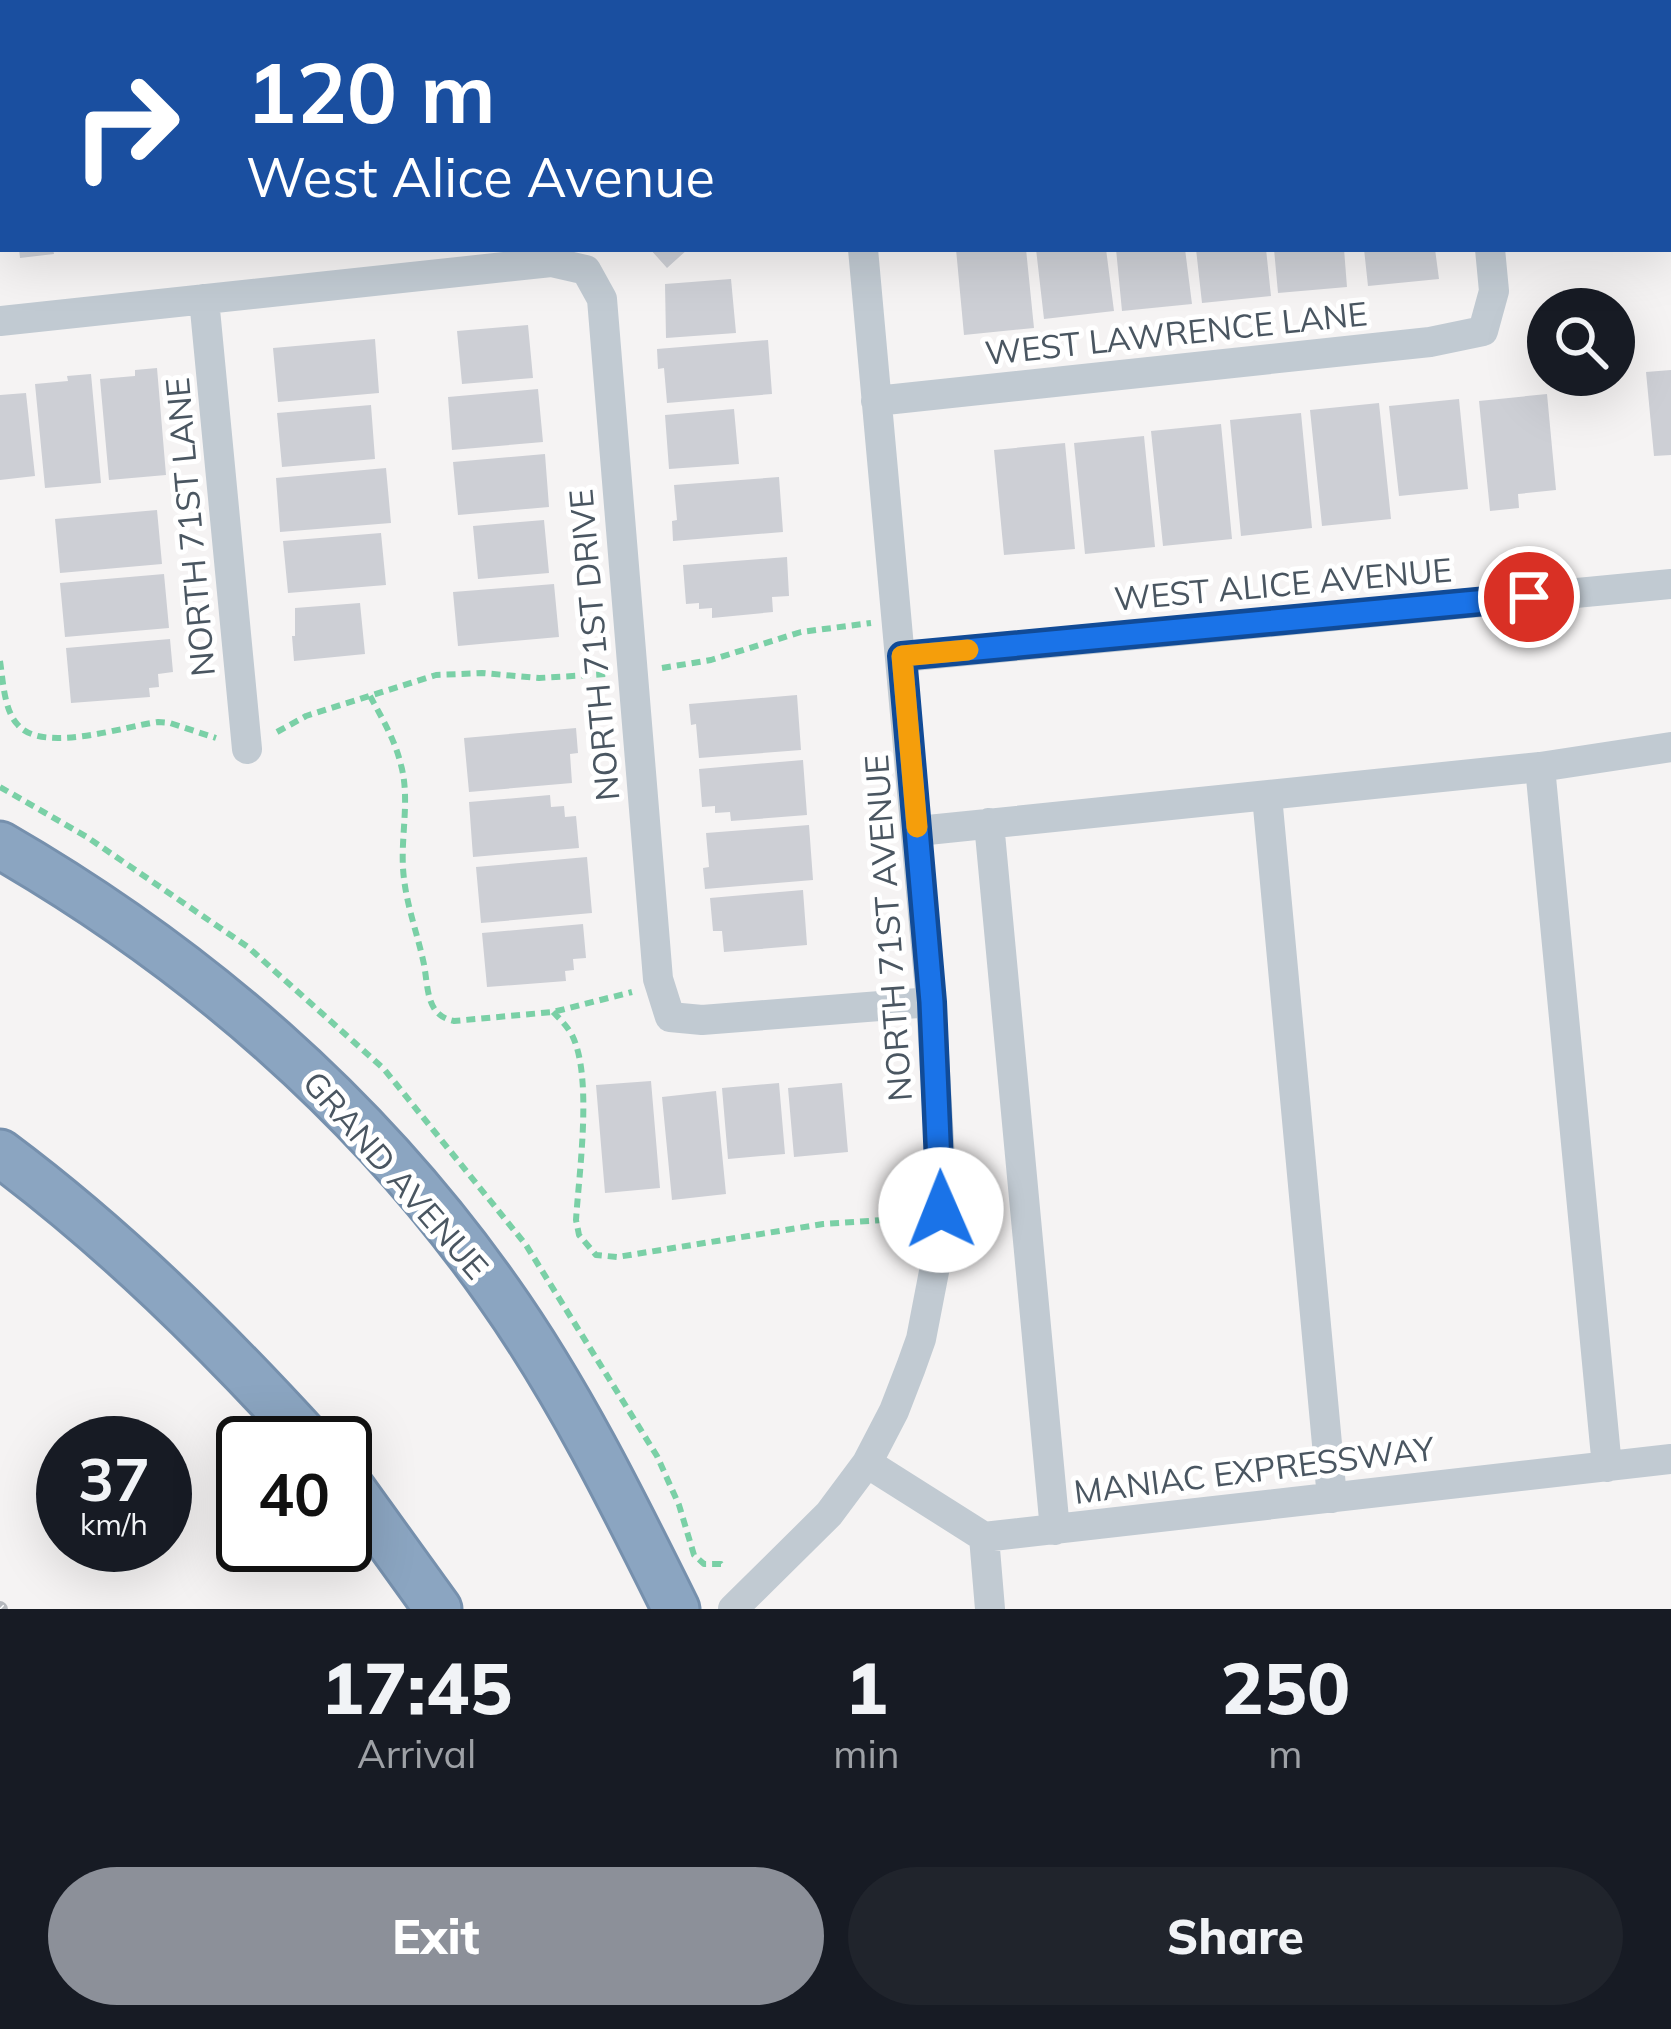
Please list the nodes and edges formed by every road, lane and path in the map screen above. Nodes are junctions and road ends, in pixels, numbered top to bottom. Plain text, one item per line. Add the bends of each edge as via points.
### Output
1 (863, 252) edge
2 (1490, 252) edge
3 (204, 299) junction
4 (0, 321) edge
5 (876, 401) junction
6 (1671, 584) edge
7 (898, 620) junction
8 (902, 656) junction
9 (0, 661) edge
10 (632, 671) junction
11 (370, 696) junction
12 (1671, 747) edge
13 (247, 748) junction
14 (1540, 767) junction
15 (1267, 796) junction
16 (988, 824) junction
17 (918, 831) junction
18 (0, 844) edge
19 (660, 986) junction
20 (932, 1002) junction
21 (553, 1012) junction
22 (0, 1153) edge
23 (940, 1218) junction
24 (286, 1416) edge
25 (1671, 1460) edge
26 (867, 1463) junction
27 (1606, 1467) junction
28 (1332, 1498) junction
29 (372, 1517) edge
30 (1055, 1530) junction
31 (984, 1538) junction
32 (438, 1609) edge
33 (676, 1609) edge
34 (733, 1609) edge
35 (990, 1609) edge

1 - 5 street, NORTH 71ST AVENUE
2 - 5 street, WEST LAWRENCE LANE via 1494,290 1484,331
3 - 4 street
3 - 10 street, NORTH 71ST DRIVE via 551,262 586,270 602,298
3 - 13 street, NORTH 71ST LANE
5 - 7 street, NORTH 71ST AVENUE
6 - 8 street, WEST ALICE AVENUE
7 - 8 street, NORTH 71ST AVENUE
7 - 10 path via 801,632 711,660
8 - 17 street, NORTH 71ST AVENUE
9 - 13 path via 12,716 28,733 76,738 170,723
10 - 11 path via 456,673
10 - 19 street, NORTH 71ST DRIVE
11 - 13 path via 306,716
11 - 21 path via 402,767 408,906 434,1011 454,1022
12 - 14 street
14 - 15 street
14 - 27 street
15 - 16 street
15 - 28 street
16 - 17 street
16 - 30 street
17 - 20 street, NORTH 71ST AVENUE
18 - 33 highway, GRAND AVENUE via 95,902 225,999 430,1204 562,1390
19 - 20 street, NORTH 71ST DRIVE via 670,1017 702,1020
19 - 21 path
20 - 23 street, NORTH 71ST AVENUE
21 - 23 path via 578,1054 584,1112 576,1220 596,1255 823,1224
22 - 24 highway via 152,1279
23 - 26 street, NORTH 71ST AVENUE via 921,1339
25 - 27 street, MANIAC EXPRESSWAY
26 - 31 street
26 - 34 street, NORTH 71ST AVENUE via 829,1514
27 - 28 street, MANIAC EXPRESSWAY
28 - 30 street, MANIAC EXPRESSWAY
29 - 32 highway
30 - 31 street, MANIAC EXPRESSWAY
31 - 35 street

